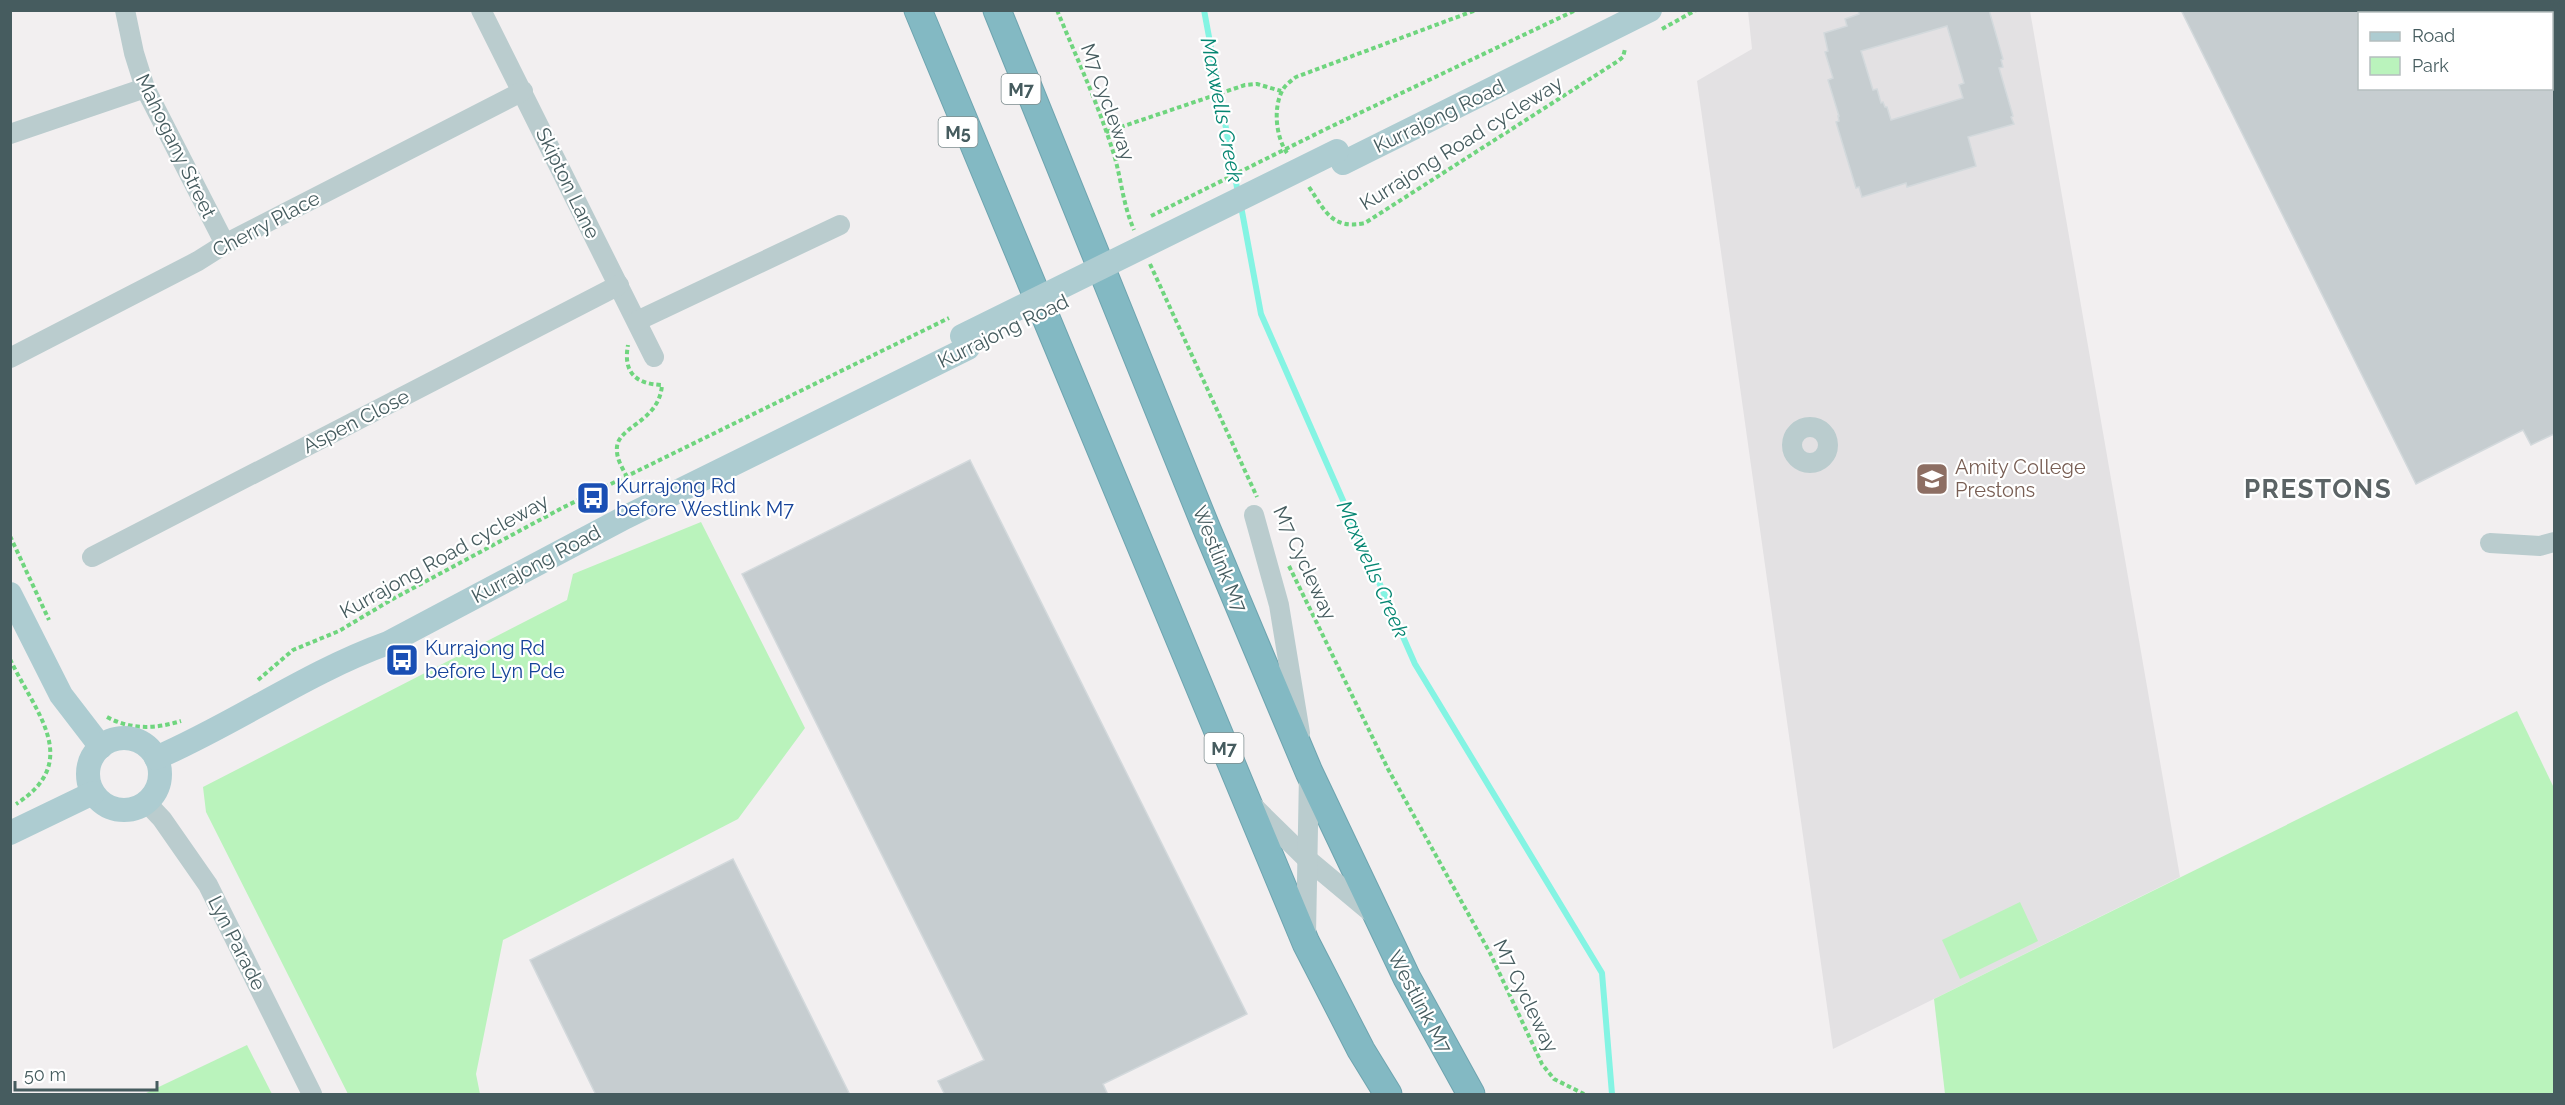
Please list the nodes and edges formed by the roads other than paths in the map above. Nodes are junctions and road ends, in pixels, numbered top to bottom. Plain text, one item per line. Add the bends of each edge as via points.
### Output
1 (125, 10) edge
2 (481, 10) edge
3 (906, 10) edge
4 (918, 10) edge
5 (988, 10) edge
6 (997, 10) edge
7 (1622, 10) edge
8 (1650, 10) edge
9 (145, 88) junction
10 (523, 91) junction
11 (10, 134) edge
12 (1340, 157) junction
13 (1058, 164) junction
14 (840, 225) dead end
15 (225, 244) junction
16 (1018, 249) junction
17 (619, 285) junction
18 (632, 329) junction
19 (10, 357) edge
20 (654, 357) dead end
21 (1257, 510) road end
22 (2554, 542) edge
23 (2490, 543) dead end
24 (92, 557) dead end
25 (10, 594) edge
26 (101, 747) junction
27 (156, 758) junction
28 (1307, 766) junction
29 (93, 793) junction
30 (1244, 797) junction
31 (146, 801) junction
32 (10, 833) edge
33 (1306, 858) junction
34 (1377, 917) junction
35 (1306, 943) junction
36 (1466, 1086) edge
37 (312, 1095) edge
38 (1388, 1095) edge

1 - 9 street, Mahogany Street
2 - 10 street, Skipton Lane
3 - 16 highway, M5 via 954,123
4 - 16 highway, M7
5 - 13 highway, M7 via 1042,141
6 - 13 highway, Westlink M7 / M7
7 - 12 main road, Kurrajong Road
8 - 12 main road, Kurrajong Road
9 - 11 street
9 - 15 street, Mahogany Street
10 - 15 street, Cherry Place
10 - 17 street, Skipton Lane
12 - 27 main road, Kurrajong Road via 961,333 388,643 358,654
13 - 28 highway, Westlink M7 / M7
14 - 18 street
15 - 19 street, Cherry Place
16 - 30 highway, M7
17 - 18 street, Skipton Lane
17 - 24 street, Aspen Close
18 - 20 street, Skipton Lane
21 - 28 street via 1279,605
22 - 23 street via 2540,546
25 - 26 main road via 61,695
26 - 27 main road via 128,738 141,742
26 - 29 main road via 89,765
27 - 31 main road via 159,778
28 - 33 street
28 - 34 highway, Westlink M7 / M7
29 - 31 main road via 104,804 118,809 133,808
29 - 32 main road
30 - 33 street
30 - 35 highway, M7
31 - 37 street, Lyn Parade via 208,885
33 - 34 street
33 - 35 street
34 - 36 highway, Westlink M7 / M7
35 - 38 highway, M7

